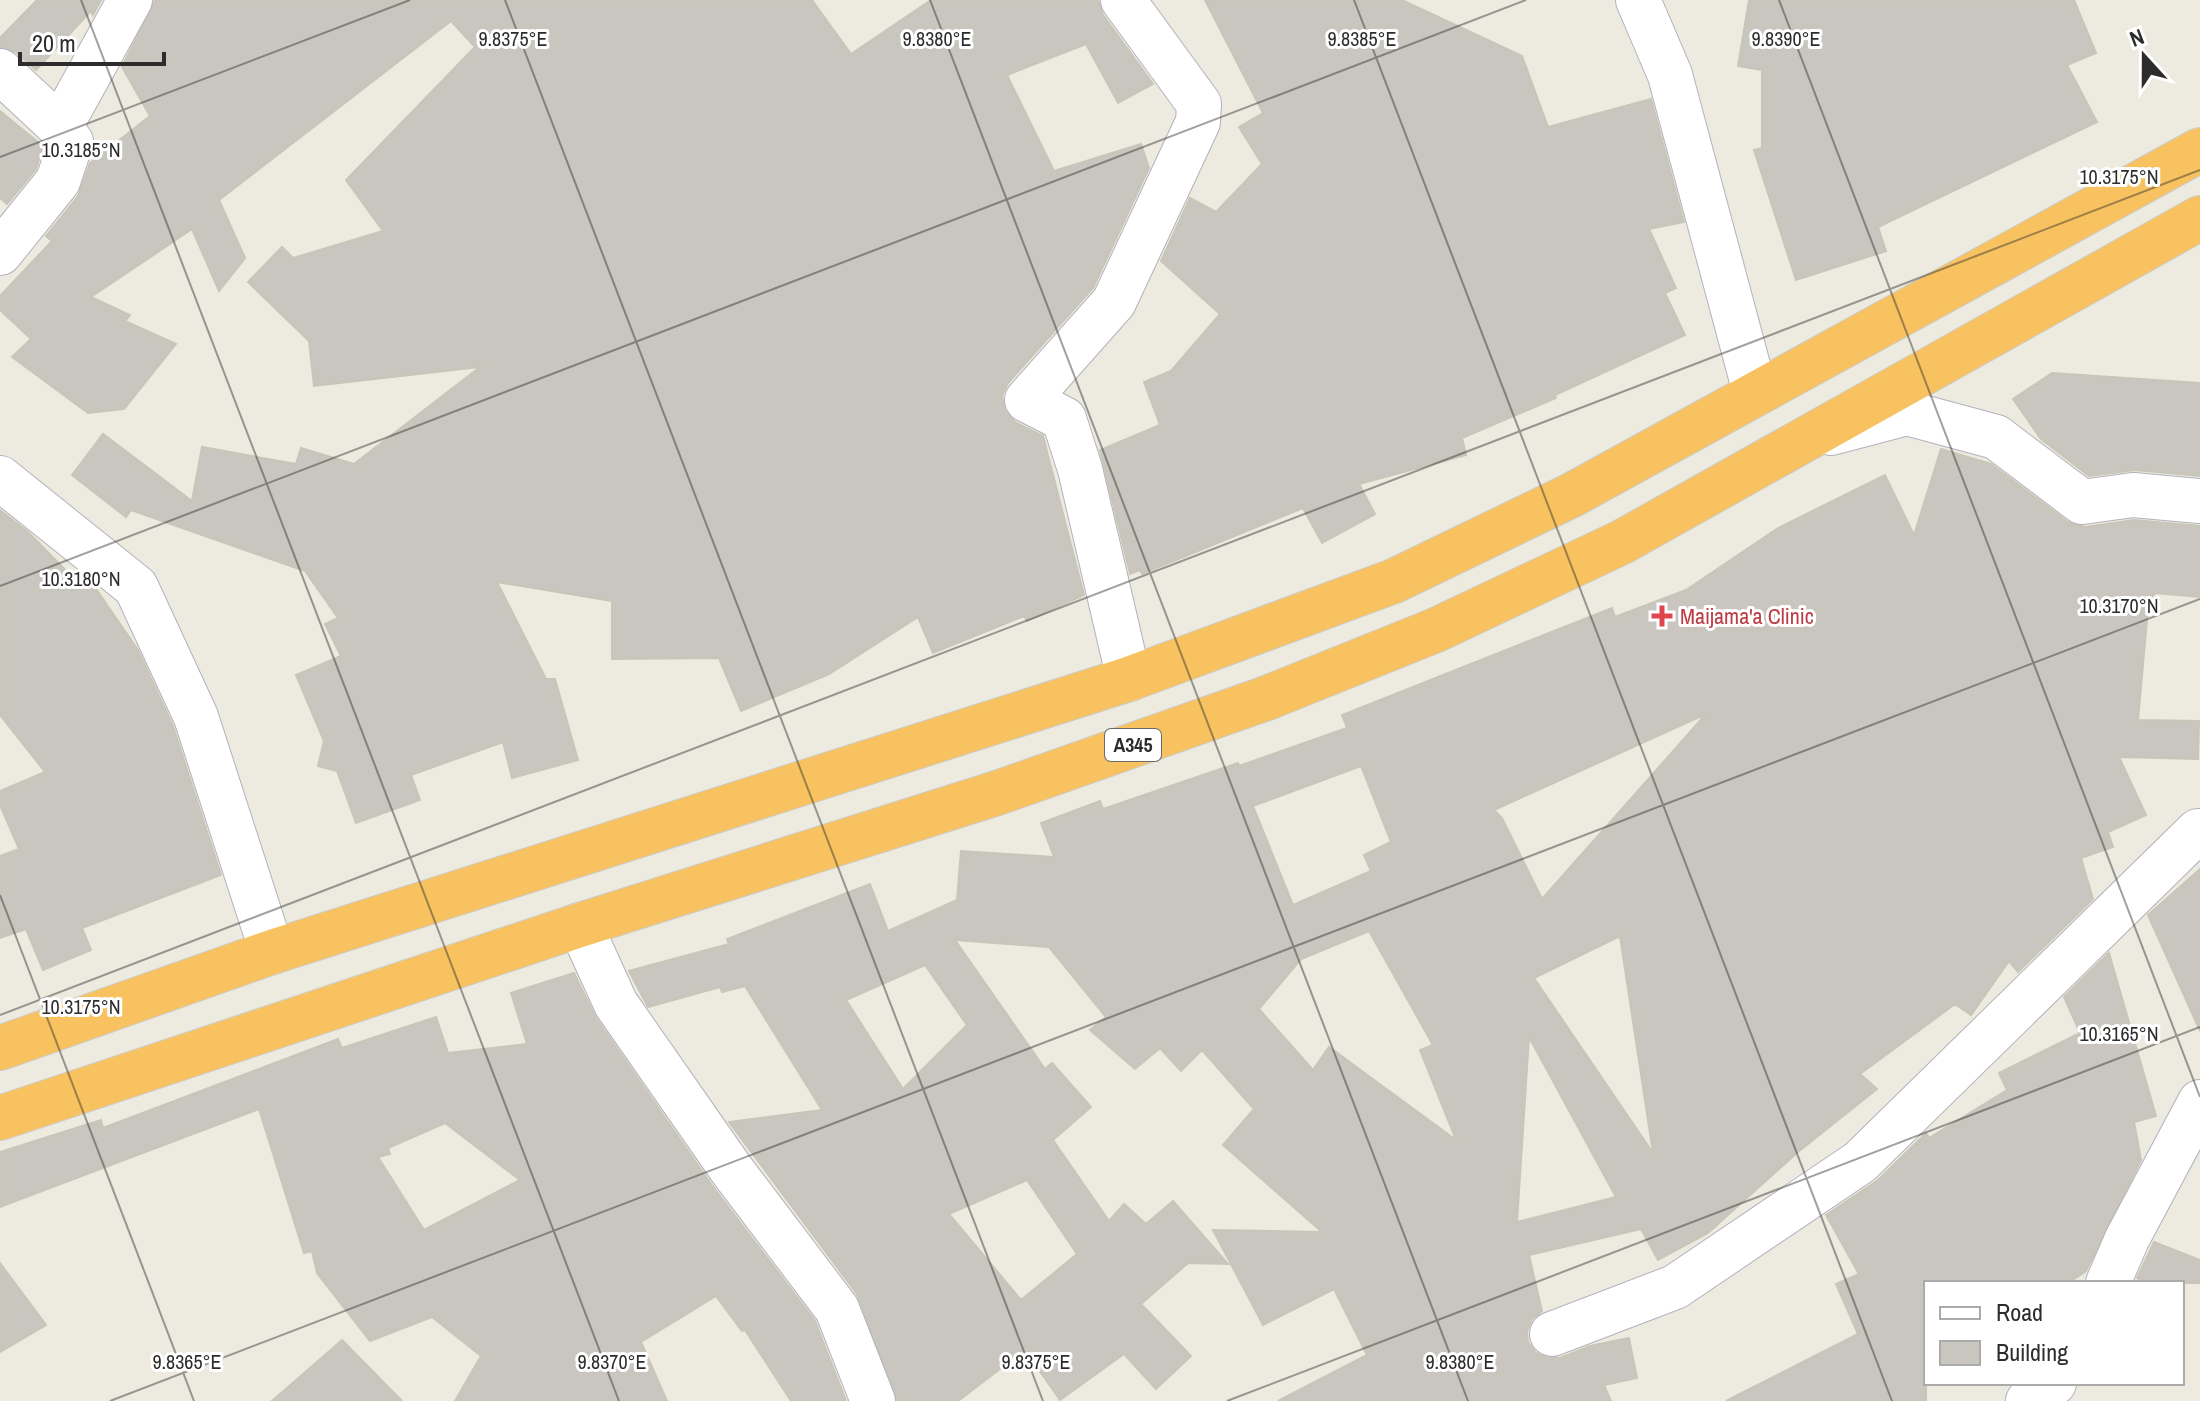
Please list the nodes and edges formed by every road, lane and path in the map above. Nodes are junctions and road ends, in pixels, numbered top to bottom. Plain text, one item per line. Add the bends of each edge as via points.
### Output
1 (130, 0) edge
2 (1123, 0) edge
3 (1638, 0) edge
4 (0, 71) edge
5 (60, 127) junction
6 (2200, 150) edge
7 (2200, 218) edge
8 (0, 253) edge
9 (1755, 392) junction
10 (1800, 441) junction
11 (0, 478) edge
12 (2200, 501) edge
13 (1129, 679) junction
14 (2199, 832) edge
15 (580, 925) junction
16 (272, 952) junction
17 (0, 1048) edge
18 (2200, 1102) edge
19 (0, 1118) edge
20 (2109, 1281) edge
21 (1552, 1334) dead end
22 (2051, 1385) edge
23 (873, 1401) edge
24 (2028, 1401) edge

1 - 5 street
2 - 13 street via 1199,104 1198,122 1114,302 1027,400 1064,419
3 - 9 street via 1670,75
4 - 5 street
5 - 8 street via 71,142 58,181
6 - 9 highway
7 - 10 highway, A345
9 - 13 highway via 1572,495 1394,581
10 - 12 street via 1907,413 1996,437 2082,502 2133,495
10 - 15 highway, A345 via 1622,542 1436,630 1267,698 997,793
11 - 16 street via 136,587 196,717
13 - 16 highway
14 - 21 street via 1860,1162 1675,1287
15 - 19 highway, A345
15 - 23 street via 616,1004 837,1309
16 - 17 highway
18 - 20 street
22 - 24 street

